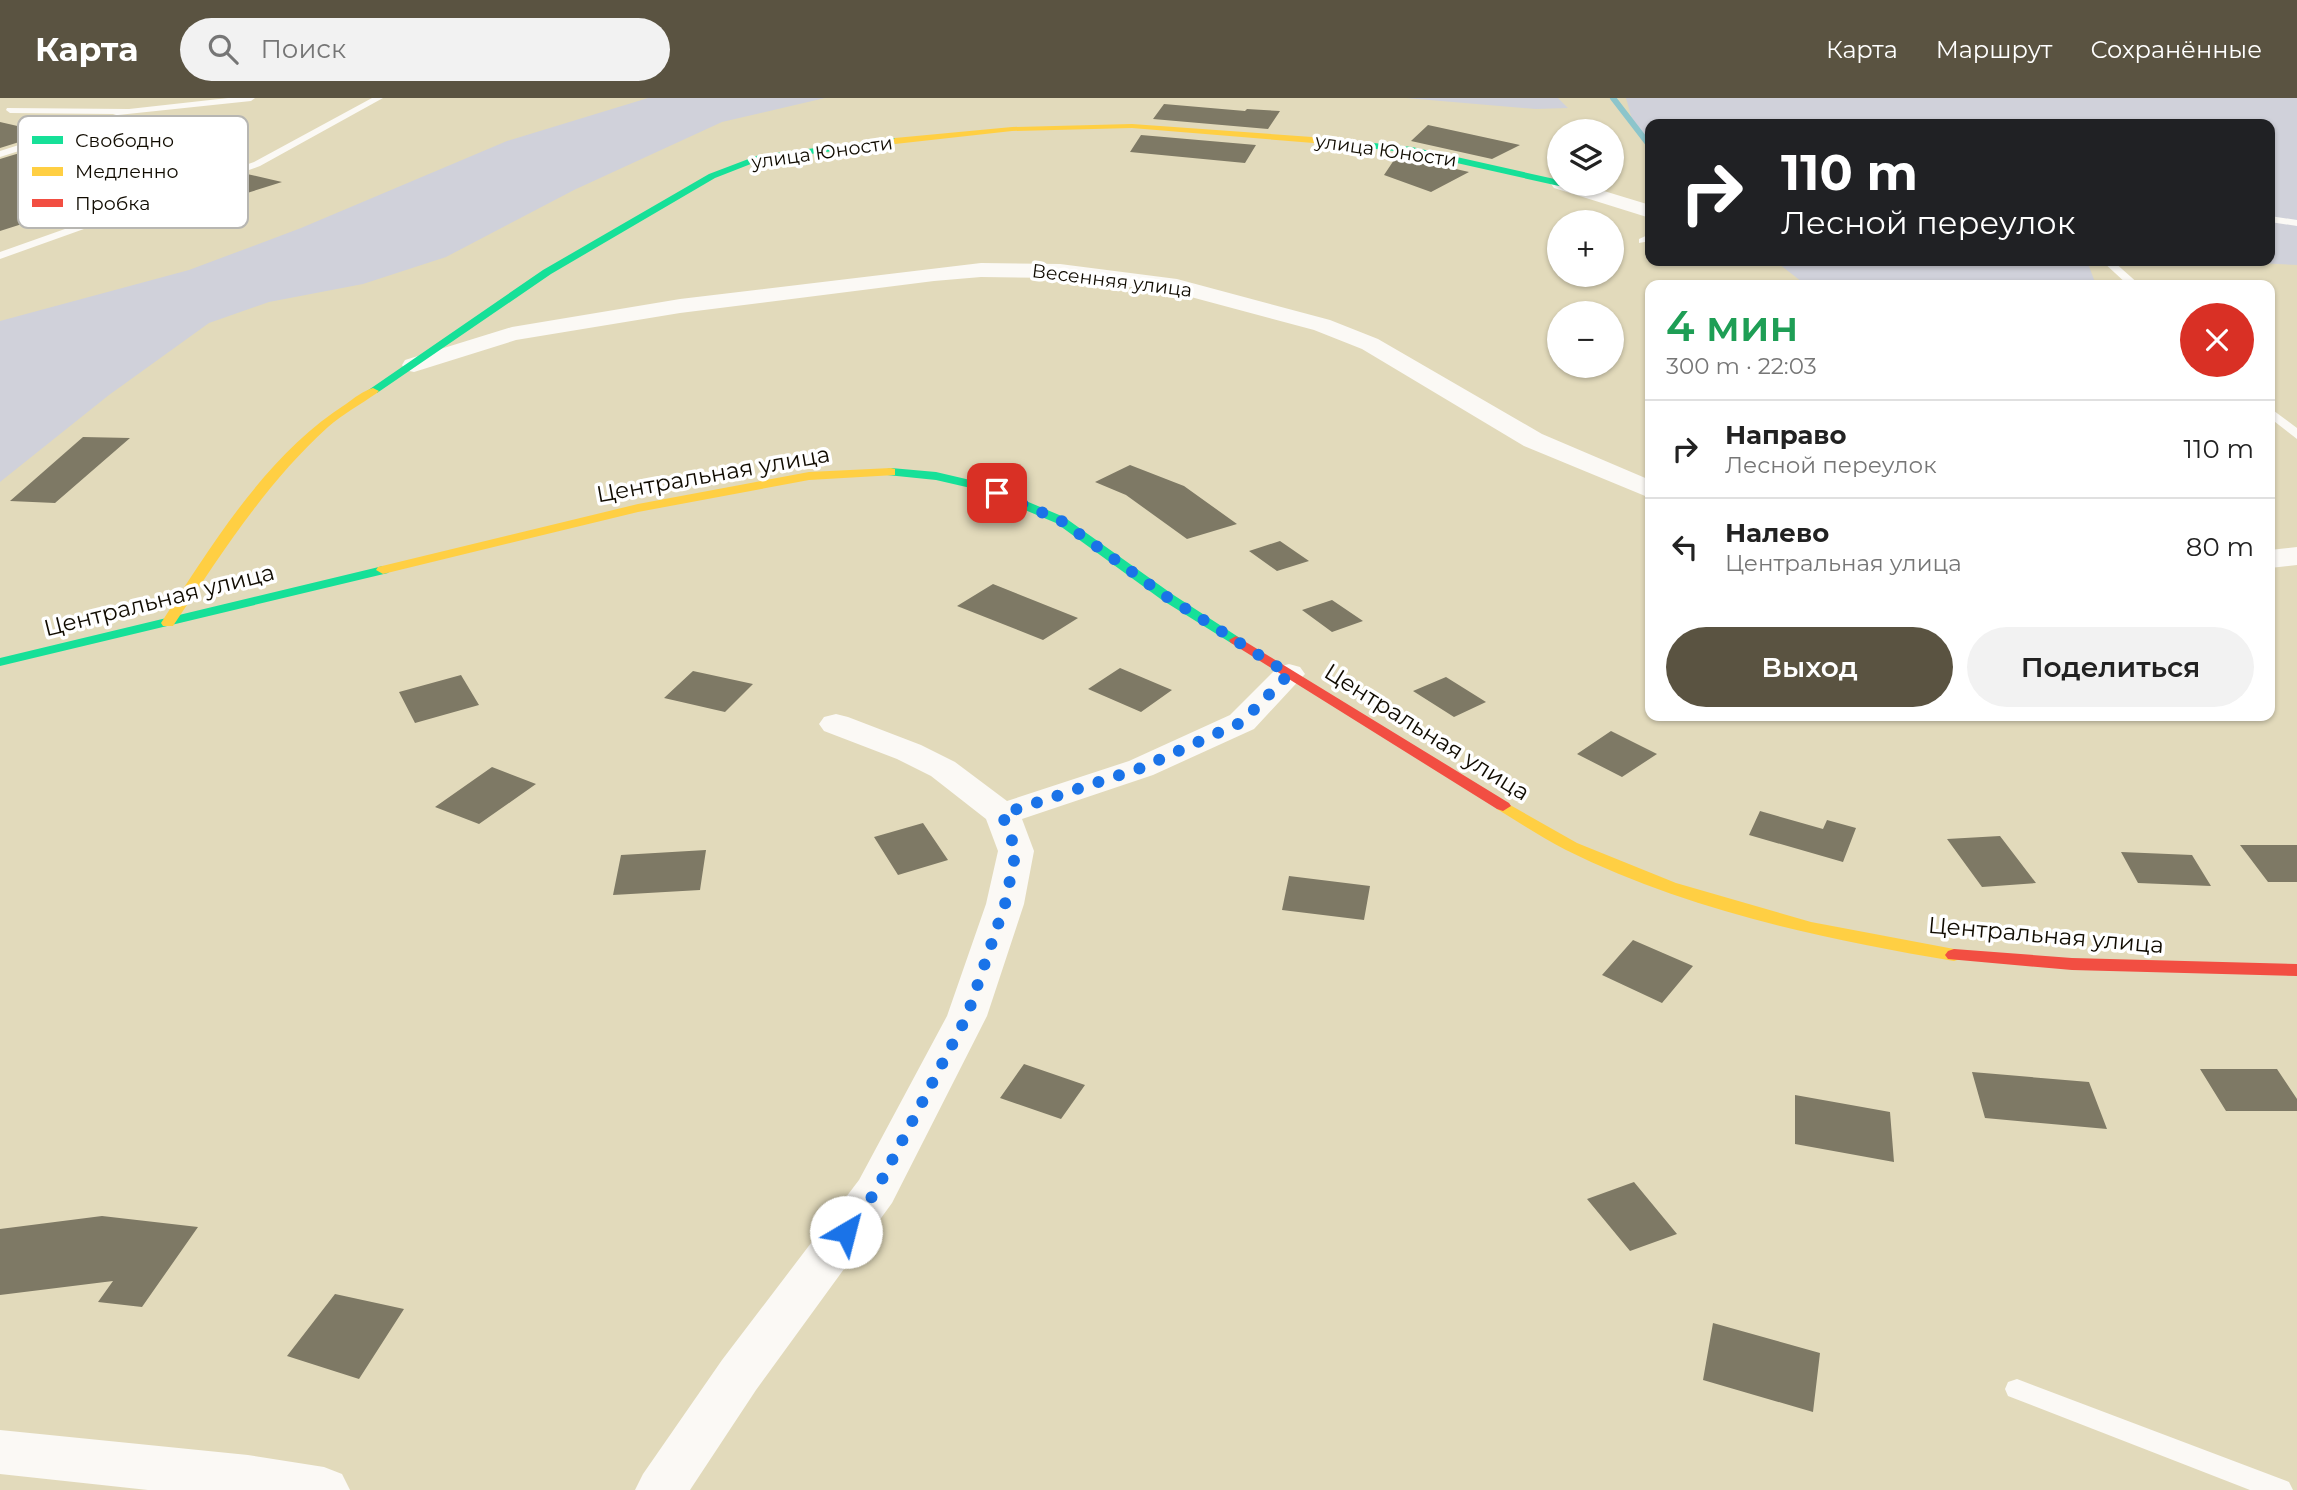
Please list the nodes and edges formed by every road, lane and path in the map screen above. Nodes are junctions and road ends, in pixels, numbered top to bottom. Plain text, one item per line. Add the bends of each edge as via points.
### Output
1 (37, 98) edge
2 (173, 98) edge
3 (251, 98) edge
4 (379, 98) edge
5 (109, 103) dead end
6 (158, 109) junction
7 (5, 112) edge
8 (87, 112) junction
9 (129, 112) junction
10 (117, 116) edge
11 (18, 149) edge
12 (0, 155) edge
13 (248, 167) edge
14 (1547, 181) edge
15 (1599, 196) edge
16 (1645, 210) edge
17 (2275, 220) edge
18 (2297, 223) edge
19 (78, 228) edge
20 (0, 256) edge
21 (2113, 266) edge
22 (2128, 280) edge
23 (414, 365) junction
24 (2275, 416) edge
25 (2297, 435) edge
26 (1645, 488) edge
27 (2297, 556) edge
28 (2275, 558) edge
29 (168, 623) junction
30 (0, 662) edge
31 (1289, 674) junction
32 (836, 724) dead end
33 (1002, 814) junction
34 (2297, 970) edge
35 (2017, 1389) dead end
36 (0, 1452) edge
37 (324, 1490) edge
38 (661, 1490) edge
39 (2280, 1490) edge

1 - 7 lane
2 - 6 lane
3 - 6 lane
4 - 13 lane
5 - 8 lane
6 - 9 lane
7 - 8 lane
8 - 9 lane
9 - 10 lane
11 - 12 lane
14 - 23 street, улица Юности via 1401,149 1132,126 1012,130 786,153 738,164 712,176 547,272
15 - 16 street, улица Юности
17 - 18 lane
19 - 20 lane
21 - 22 lane
23 - 26 street, Весенняя улица via 512,334 680,306 934,274 1060,271 1177,286 1322,325 1370,344 1533,440
23 - 29 street, улица Юности via 326,423 278,469
24 - 25 lane
27 - 28 street
29 - 30 street, Центральная улица
29 - 31 street, Центральная улица via 638,508 809,476 887,472 979,486 1060,520 1167,597
31 - 33 street via 1242,722 1141,768
31 - 34 street, Центральная улица via 1579,850 1661,883 1796,923 1952,955 2072,964
32 - 33 street via 943,769
33 - 38 street via 1016,851 1005,904 967,1016 876,1191 739,1375
35 - 39 lane
36 - 37 street

